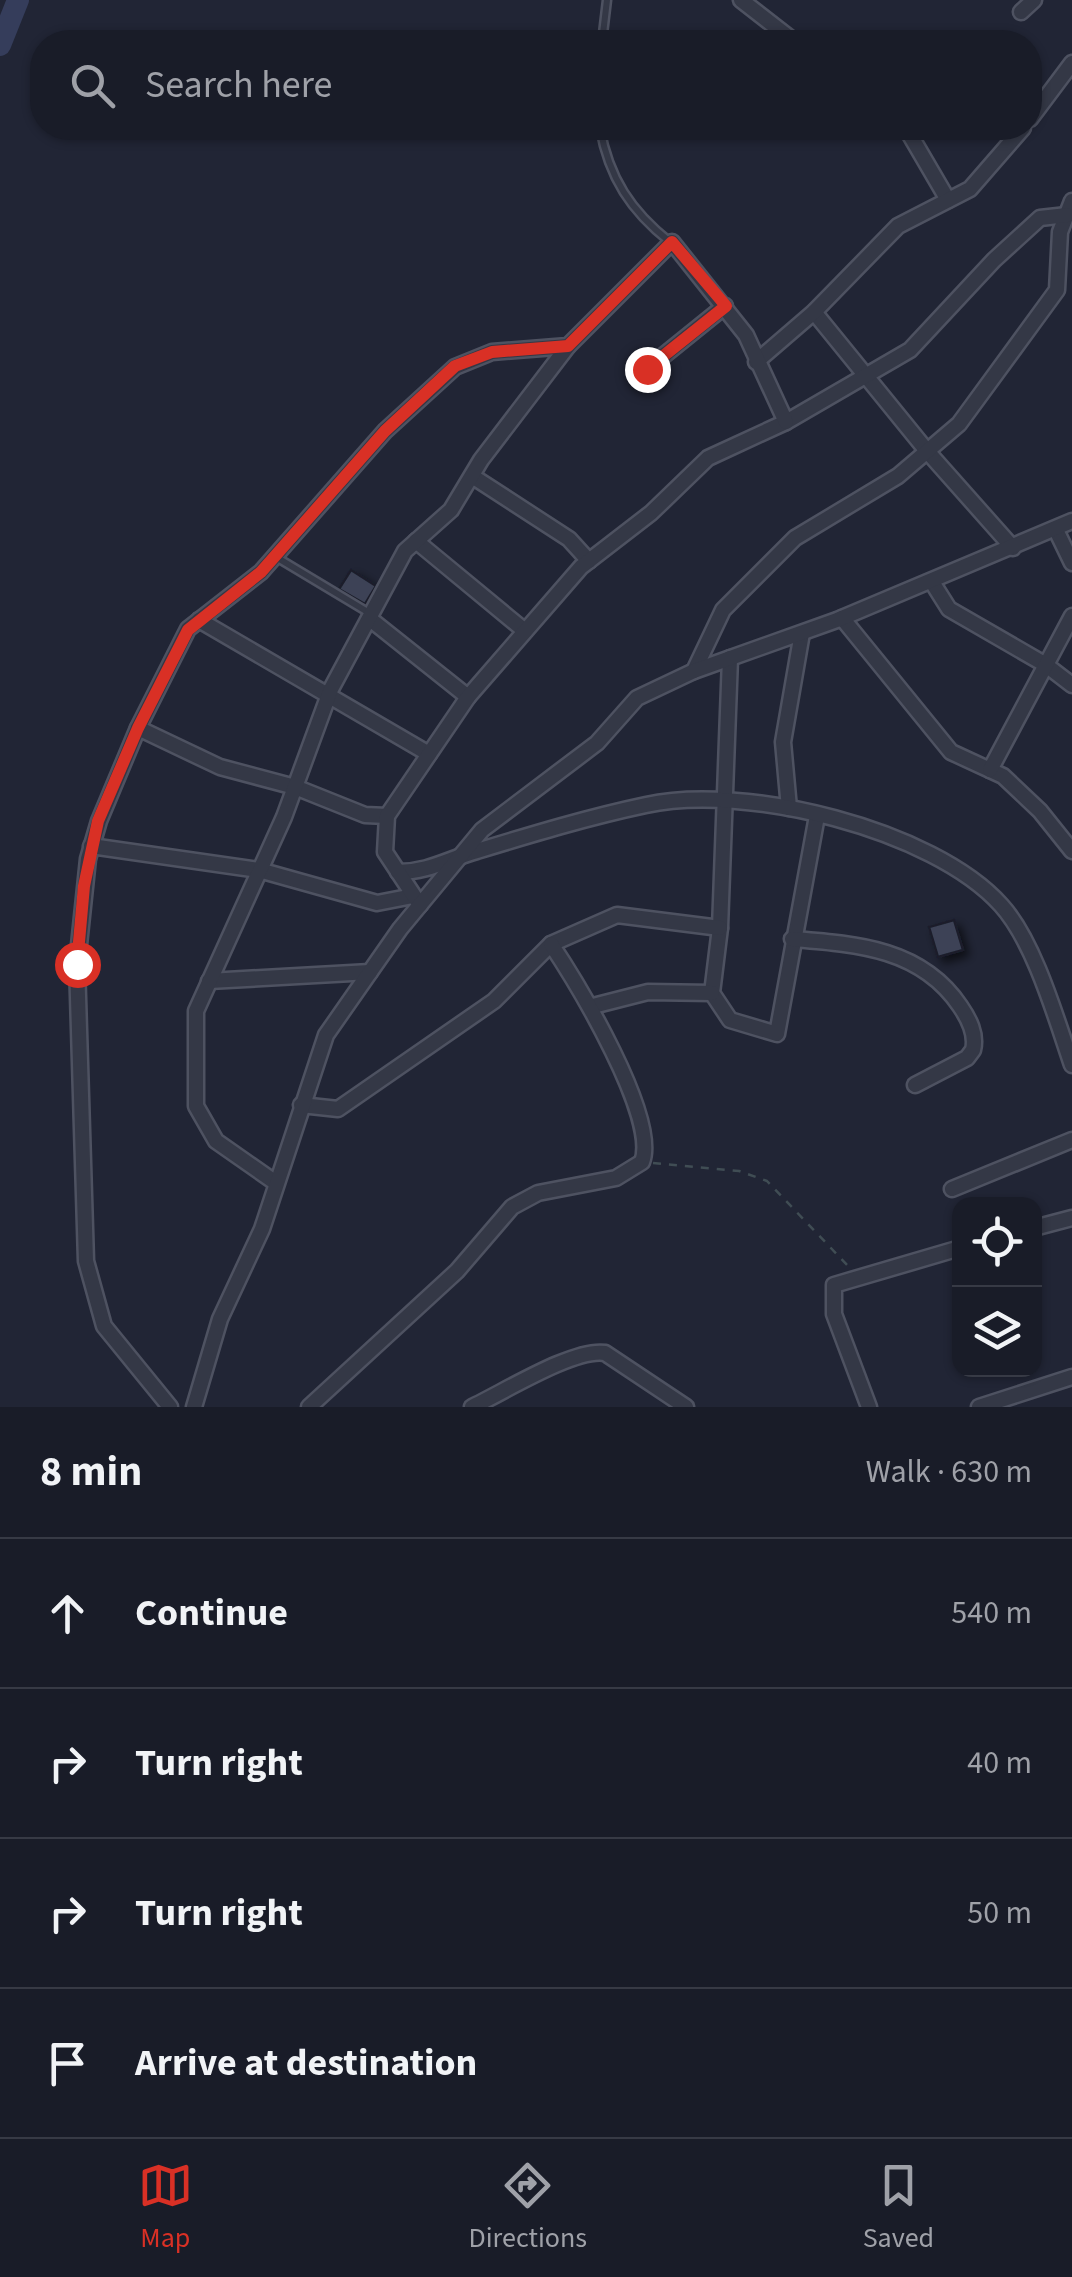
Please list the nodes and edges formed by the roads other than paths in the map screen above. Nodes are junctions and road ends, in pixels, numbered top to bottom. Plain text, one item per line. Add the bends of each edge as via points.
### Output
1 (607, 0) edge
2 (741, 0) edge
3 (1034, 0) edge
4 (1021, 12) dead end
5 (603, 30) edge
6 (780, 30) edge
7 (1072, 63) edge
8 (1042, 102) edge
9 (603, 140) edge
10 (913, 140) edge
11 (1013, 140) edge
12 (948, 200) junction
13 (1069, 208) edge
14 (672, 242) junction
15 (1065, 253) edge
16 (726, 306) junction
17 (814, 312) junction
18 (568, 346) junction
19 (756, 362) junction
20 (647, 369) dead end
21 (868, 374) junction
22 (786, 422) junction
23 (927, 452) junction
24 (472, 476) junction
25 (1072, 521) edge
26 (1056, 530) junction
27 (416, 541) junction
28 (1013, 548) junction
29 (276, 557) junction
30 (589, 561) junction
31 (1072, 563) edge
32 (932, 582) junction
33 (1072, 616) edge
34 (371, 617) junction
35 (842, 618) junction
36 (199, 620) junction
37 (526, 631) junction
38 (802, 633) junction
39 (730, 658) junction
40 (1046, 664) junction
41 (694, 671) junction
42 (1072, 685) edge
43 (328, 696) junction
44 (468, 697) junction
45 (138, 728) junction
46 (430, 754) junction
47 (990, 770) junction
48 (295, 787) junction
49 (726, 801) junction
50 (789, 808) junction
51 (386, 816) junction
52 (818, 816) junction
53 (91, 846) junction
54 (1072, 851) edge
55 (461, 855) junction
56 (258, 870) junction
57 (398, 872) junction
58 (416, 900) junction
59 (720, 928) junction
60 (792, 938) junction
61 (550, 944) junction
62 (370, 972) junction
63 (208, 981) junction
64 (712, 993) junction
65 (593, 1006) junction
66 (1072, 1065) edge
67 (915, 1085) dead end
68 (301, 1105) junction
69 (1072, 1140) edge
70 (276, 1183) junction
71 (952, 1190) dead end
72 (1072, 1218) edge
73 (1042, 1226) edge
74 (952, 1250) edge
75 (1072, 1377) edge
76 (170, 1407) edge
77 (194, 1407) edge
78 (309, 1407) edge
79 (472, 1407) edge
80 (686, 1407) edge
81 (868, 1407) edge
82 (980, 1407) edge

1 - 5 lane
2 - 6 street
3 - 4 street
7 - 8 street
9 - 14 lane via 624,196
10 - 12 street
11 - 12 street via 970,189
12 - 17 street via 898,226
13 - 15 street
13 - 21 street via 1040,218 910,350
14 - 16 street
14 - 18 street
15 - 23 street via 1057,290 959,424
16 - 19 street
16 - 20 street
17 - 19 street
17 - 21 street
18 - 24 street
18 - 29 street via 492,352 455,366 385,431
19 - 22 street
21 - 22 street
21 - 23 street
22 - 30 street via 708,458
23 - 28 street
23 - 41 street via 795,538 723,610
24 - 27 street via 451,510
24 - 30 street via 569,540
25 - 26 street
26 - 28 street
26 - 31 street
27 - 34 street
27 - 37 street
28 - 32 street
29 - 34 lane
29 - 36 street
30 - 37 street
32 - 35 street
32 - 40 street via 949,609
33 - 40 street
34 - 43 street
34 - 44 street
35 - 38 street
35 - 47 street via 950,752
36 - 43 street
36 - 45 street via 177,645
37 - 44 street
38 - 39 street
38 - 50 street via 783,742
39 - 41 street
39 - 49 street
40 - 42 street
40 - 47 street
41 - 55 street via 637,698 597,743 482,830
43 - 46 street
43 - 48 street
44 - 46 street
45 - 48 street via 220,767
45 - 53 street
46 - 51 street
47 - 54 street via 1040,810
48 - 51 street via 366,815
48 - 56 street
49 - 50 street
49 - 55 street via 650,804
49 - 59 street
50 - 52 street
51 - 57 street via 384,852
52 - 60 street
52 - 66 street via 937,856 1002,906 1040,974
53 - 56 street
53 - 76 street via 77,964 89,1286 114,1343
55 - 57 street via 426,872
55 - 58 street
56 - 58 street via 377,903
56 - 63 street
57 - 58 street
58 - 62 street
59 - 61 street via 617,915
59 - 64 street
60 - 64 street via 777,1034 730,1020
60 - 67 street via 890,952 928,972 952,995 970,1022 974,1050
61 - 65 street
61 - 68 street via 494,1000 338,1109
62 - 63 street
62 - 68 street via 326,1035
63 - 70 street via 196,1011 196,1106 216,1141
64 - 65 street via 648,992
65 - 78 street via 644,1138 642,1162 616,1178 538,1193 512,1207 457,1271
68 - 70 street
69 - 71 street
70 - 77 street via 220,1318
72 - 73 street
74 - 81 street via 834,1286 834,1314
75 - 82 street
79 - 80 street via 574,1354 594,1351

